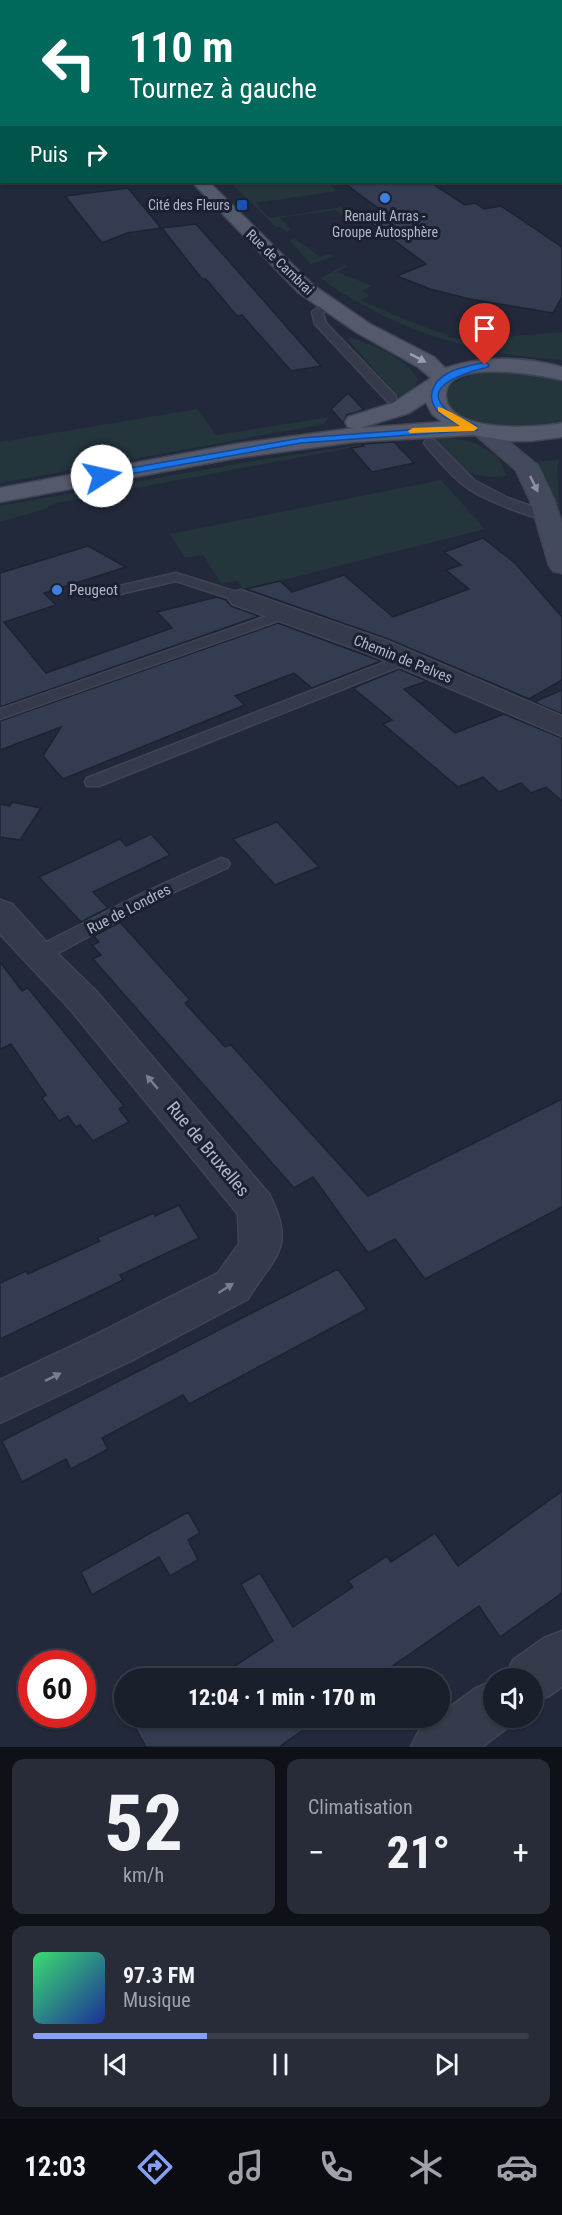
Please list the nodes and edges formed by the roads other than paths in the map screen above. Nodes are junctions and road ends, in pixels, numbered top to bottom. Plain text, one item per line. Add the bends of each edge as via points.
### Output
1 (201, 183) edge
2 (333, 308) junction
3 (437, 345) dead end
4 (458, 352) dead end
5 (511, 364) junction
6 (556, 370) edge
7 (441, 382) junction
8 (392, 399) dead end
9 (478, 429) junction
10 (562, 430) edge
11 (301, 440) junction
12 (430, 443) dead end
13 (0, 495) edge
14 (546, 516) junction
15 (562, 565) edge
16 (120, 590) dead end
17 (241, 598) joint
18 (284, 614) junction
19 (406, 659) junction
20 (0, 714) edge
21 (562, 727) edge
22 (93, 782) dead end
23 (221, 864) dead end
24 (0, 912) edge
25 (38, 955) junction
26 (0, 1402) edge
27 (562, 1656) edge
28 (543, 1669) edge
29 (483, 1714) edge
30 (438, 1747) edge

1 - 2 main road, Rue de Cambrai via 287,272
2 - 3 main road, Rue de Cambrai
2 -> 7 main road, Rue de Cambrai via 426,362
2 - 8 lane via 317,312 321,324
4 - 5 main road
5 - 6 main road
5 - 7 main road via 472,367
7 - 9 main road via 435,394 444,413
7 - 11 main road via 400,408
9 - 10 main road via 528,435
9 - 11 main road via 428,429
9 -> 14 main road via 526,466
11 - 13 main road
12 - 14 lane via 470,484
14 - 15 main road
16 - 17 lane via 176,577
17 - 18 street, Chemin de Pelves
18 - 19 street, Chemin de Pelves
18 - 20 lane
19 - 21 street, Chemin de Pelves
19 - 22 lane
23 - 25 lane, Rue de Londres
24 - 25 street, Rue de Bruxelles
26 -> 25 street, Rue de Bruxelles via 233,1286 260,1250 260,1220 255,1206 83,999
27 - 28 street
29 - 30 street

